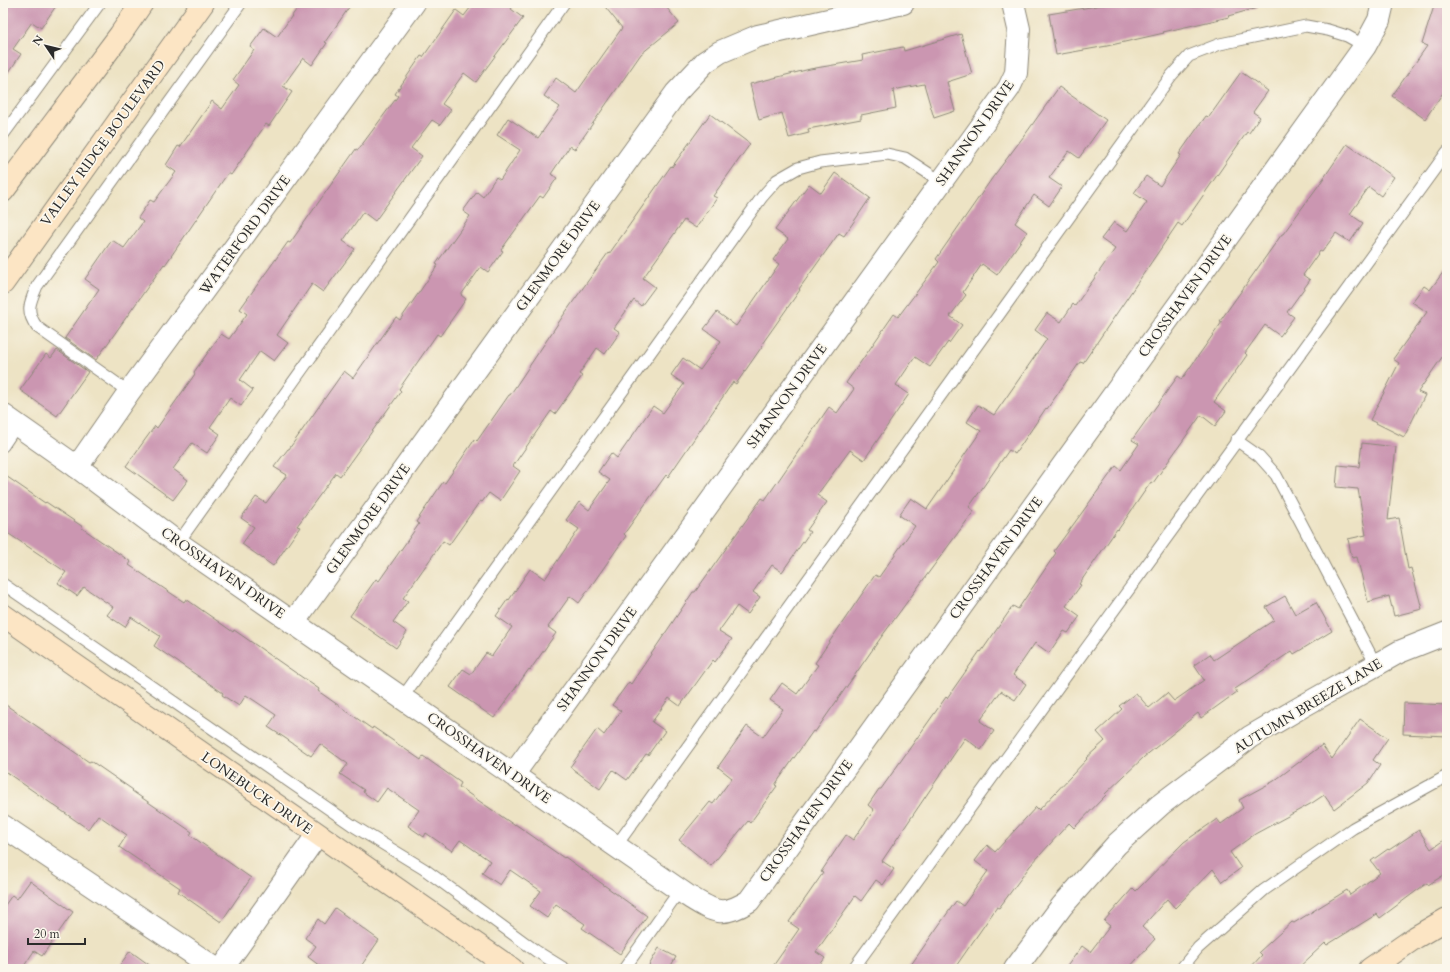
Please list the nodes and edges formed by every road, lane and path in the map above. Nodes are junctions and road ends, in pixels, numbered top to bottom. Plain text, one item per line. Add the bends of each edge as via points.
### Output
1 (100, 3) edge
2 (142, 3) edge
3 (203, 3) edge
4 (241, 3) edge
5 (414, 3) edge
6 (564, 3) edge
7 (903, 3) edge
8 (1013, 3) edge
9 (1383, 3) edge
10 (1365, 46) junction
11 (3, 136) edge
12 (1447, 152) edge
13 (942, 182) junction
14 (3, 191) edge
15 (3, 283) edge
16 (129, 392) junction
17 (10, 420) edge
18 (1236, 440) junction
19 (3, 446) edge
20 (77, 467) junction
21 (178, 543) junction
22 (3, 584) edge
23 (3, 615) edge
24 (293, 622) junction
25 (1447, 633) edge
26 (1376, 665) junction
27 (402, 698) junction
28 (513, 775) junction
29 (1447, 776) edge
30 (3, 826) edge
31 (317, 835) junction
32 (616, 846) junction
33 (680, 890) junction
34 (1447, 919) edge
35 (216, 969) edge
36 (222, 969) edge
37 (512, 969) edge
38 (565, 969) edge
39 (624, 969) edge
40 (853, 969) edge
41 (1015, 969) edge
42 (1181, 969) edge
43 (1370, 969) edge

1 - 11 lane
2 - 14 street
3 - 15 street, VALLEY RIDGE BOULEVARD
4 - 16 lane via 42,279 32,297 29,309 31,318 37,326
5 - 16 street, WATERFORD DRIVE
6 - 21 lane
7 - 24 street, GLENMORE DRIVE via 758,36 720,52 705,62 676,93
8 - 13 street, SHANNON DRIVE via 1019,29 1016,73 1009,88
9 - 10 street, CROSSHAVEN DRIVE via 1379,20
10 - 32 lane via 1347,36 1306,26 1220,44 1189,56 1171,76
10 - 33 street, CROSSHAVEN DRIVE via 749,901 723,912 708,908
12 - 18 lane
13 - 27 lane via 905,158 887,154 820,162 798,168 777,180 762,197
13 - 28 street, SHANNON DRIVE
16 - 20 street, WATERFORD DRIVE
17 - 19 lane
17 - 20 street, CROSSHAVEN DRIVE
18 - 26 lane via 1259,456 1276,475
18 - 40 lane
20 - 21 street, CROSSHAVEN DRIVE
21 - 24 street, CROSSHAVEN DRIVE
22 - 38 lane via 352,825 424,869 536,951
23 - 31 street, LONEBUCK DRIVE
24 - 27 street, CROSSHAVEN DRIVE
25 - 26 street, AUTUMN BREEZE LANE via 1399,652
26 - 41 street, AUTUMN BREEZE LANE via 1250,737 1160,805 1117,844 1062,906
27 - 28 street, CROSSHAVEN DRIVE
28 - 32 street, CROSSHAVEN DRIVE
29 - 42 lane via 1353,828 1264,890 1198,948
30 - 35 street
31 - 36 street
31 - 37 street, LONEBUCK DRIVE
32 - 33 street, CROSSHAVEN DRIVE
33 - 39 lane
34 - 43 street

